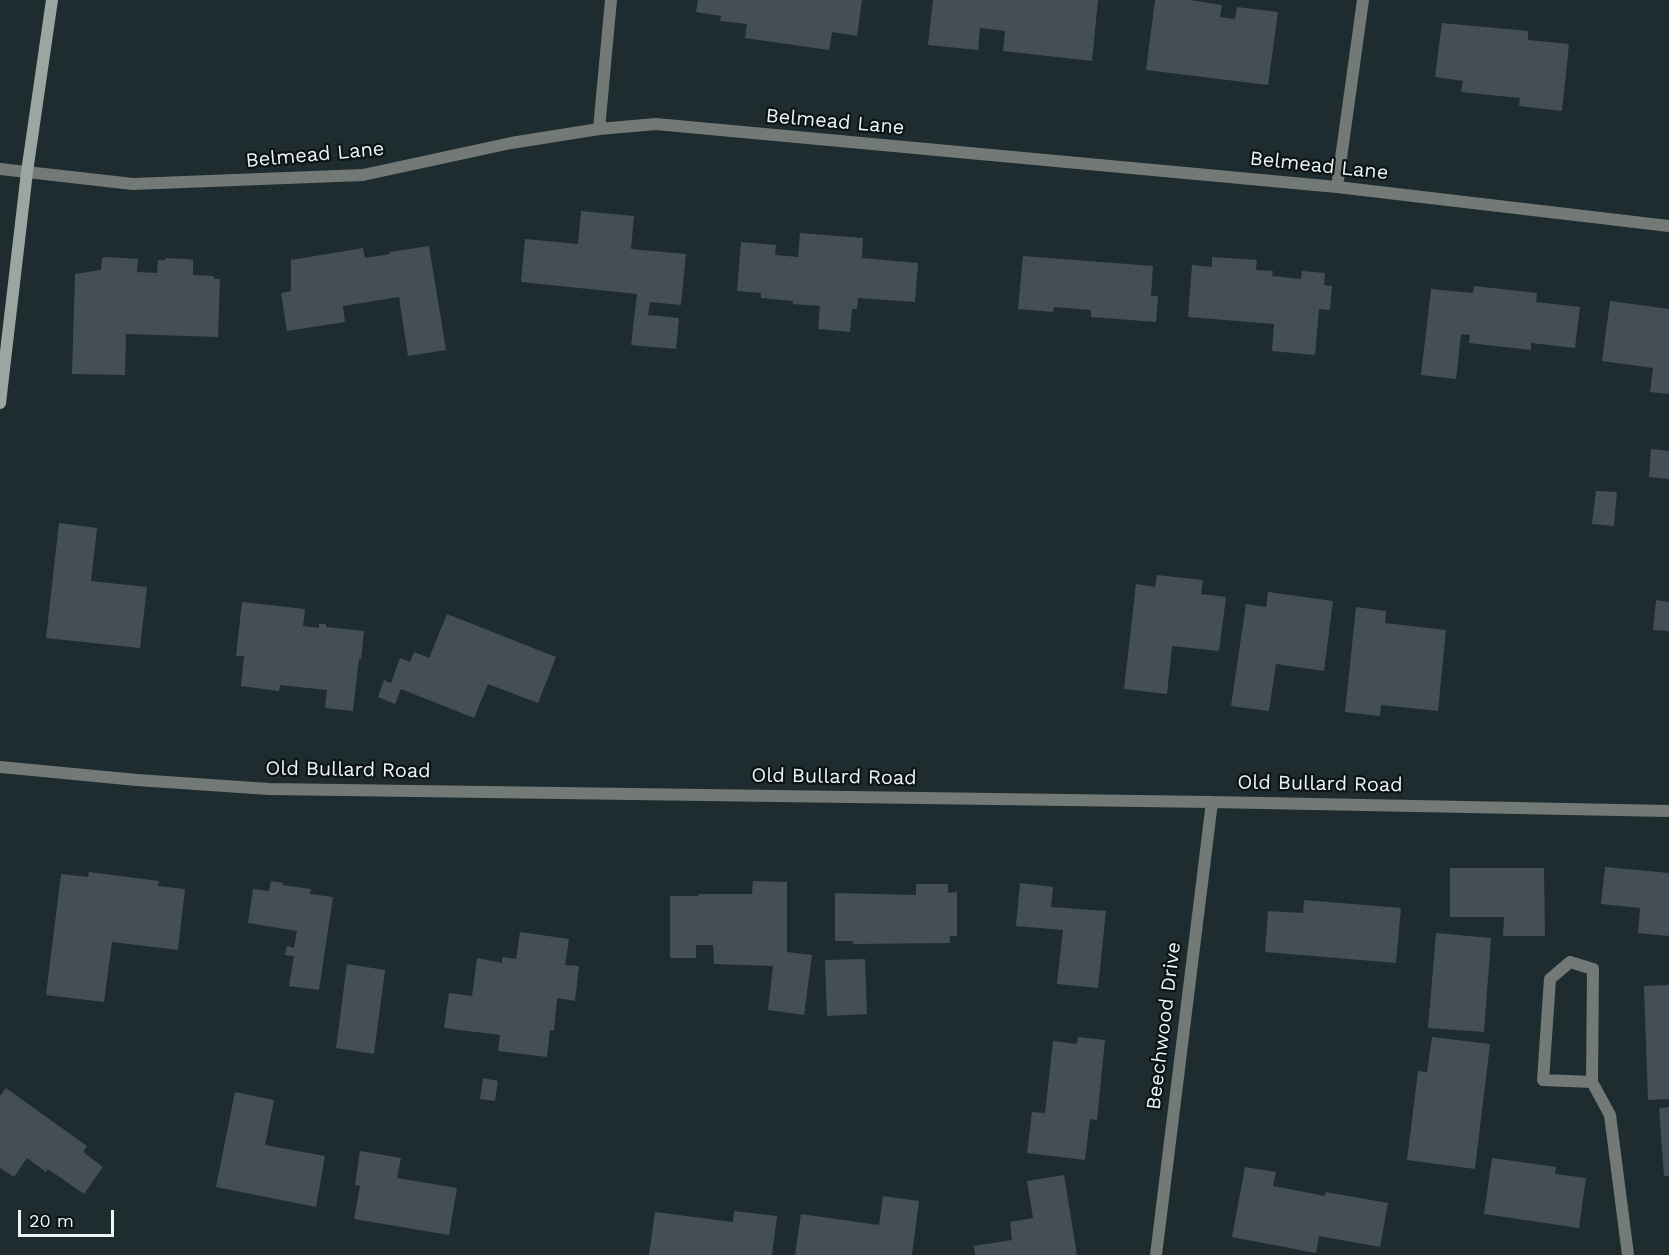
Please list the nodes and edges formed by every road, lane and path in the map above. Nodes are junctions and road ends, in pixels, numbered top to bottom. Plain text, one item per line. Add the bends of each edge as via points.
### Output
1 (52, 0) edge
2 (611, 0) edge
3 (1363, 0) edge
4 (599, 129) junction
5 (0, 169) edge
6 (27, 172) junction
7 (1337, 187) junction
8 (1669, 226) edge
9 (0, 403) edge
10 (0, 767) edge
11 (1212, 802) junction
12 (1669, 811) edge
13 (1592, 1082) junction
14 (1156, 1255) edge
15 (1628, 1255) edge

1 - 6 street
2 - 4 street
3 - 7 street
4 - 6 street, Belmead Lane via 511,143 363,175 133,184
4 - 7 street, Belmead Lane via 656,124
5 - 6 street, Belmead Lane
6 - 9 street
7 - 8 street, Belmead Lane
10 - 11 street, Old Bullard Road via 269,789
11 - 12 street, Old Bullard Road
11 - 14 street, Beechwood Drive
13 - 13 street via 1593,969 1570,962 1550,979 1543,1080
13 - 15 street via 1610,1115

